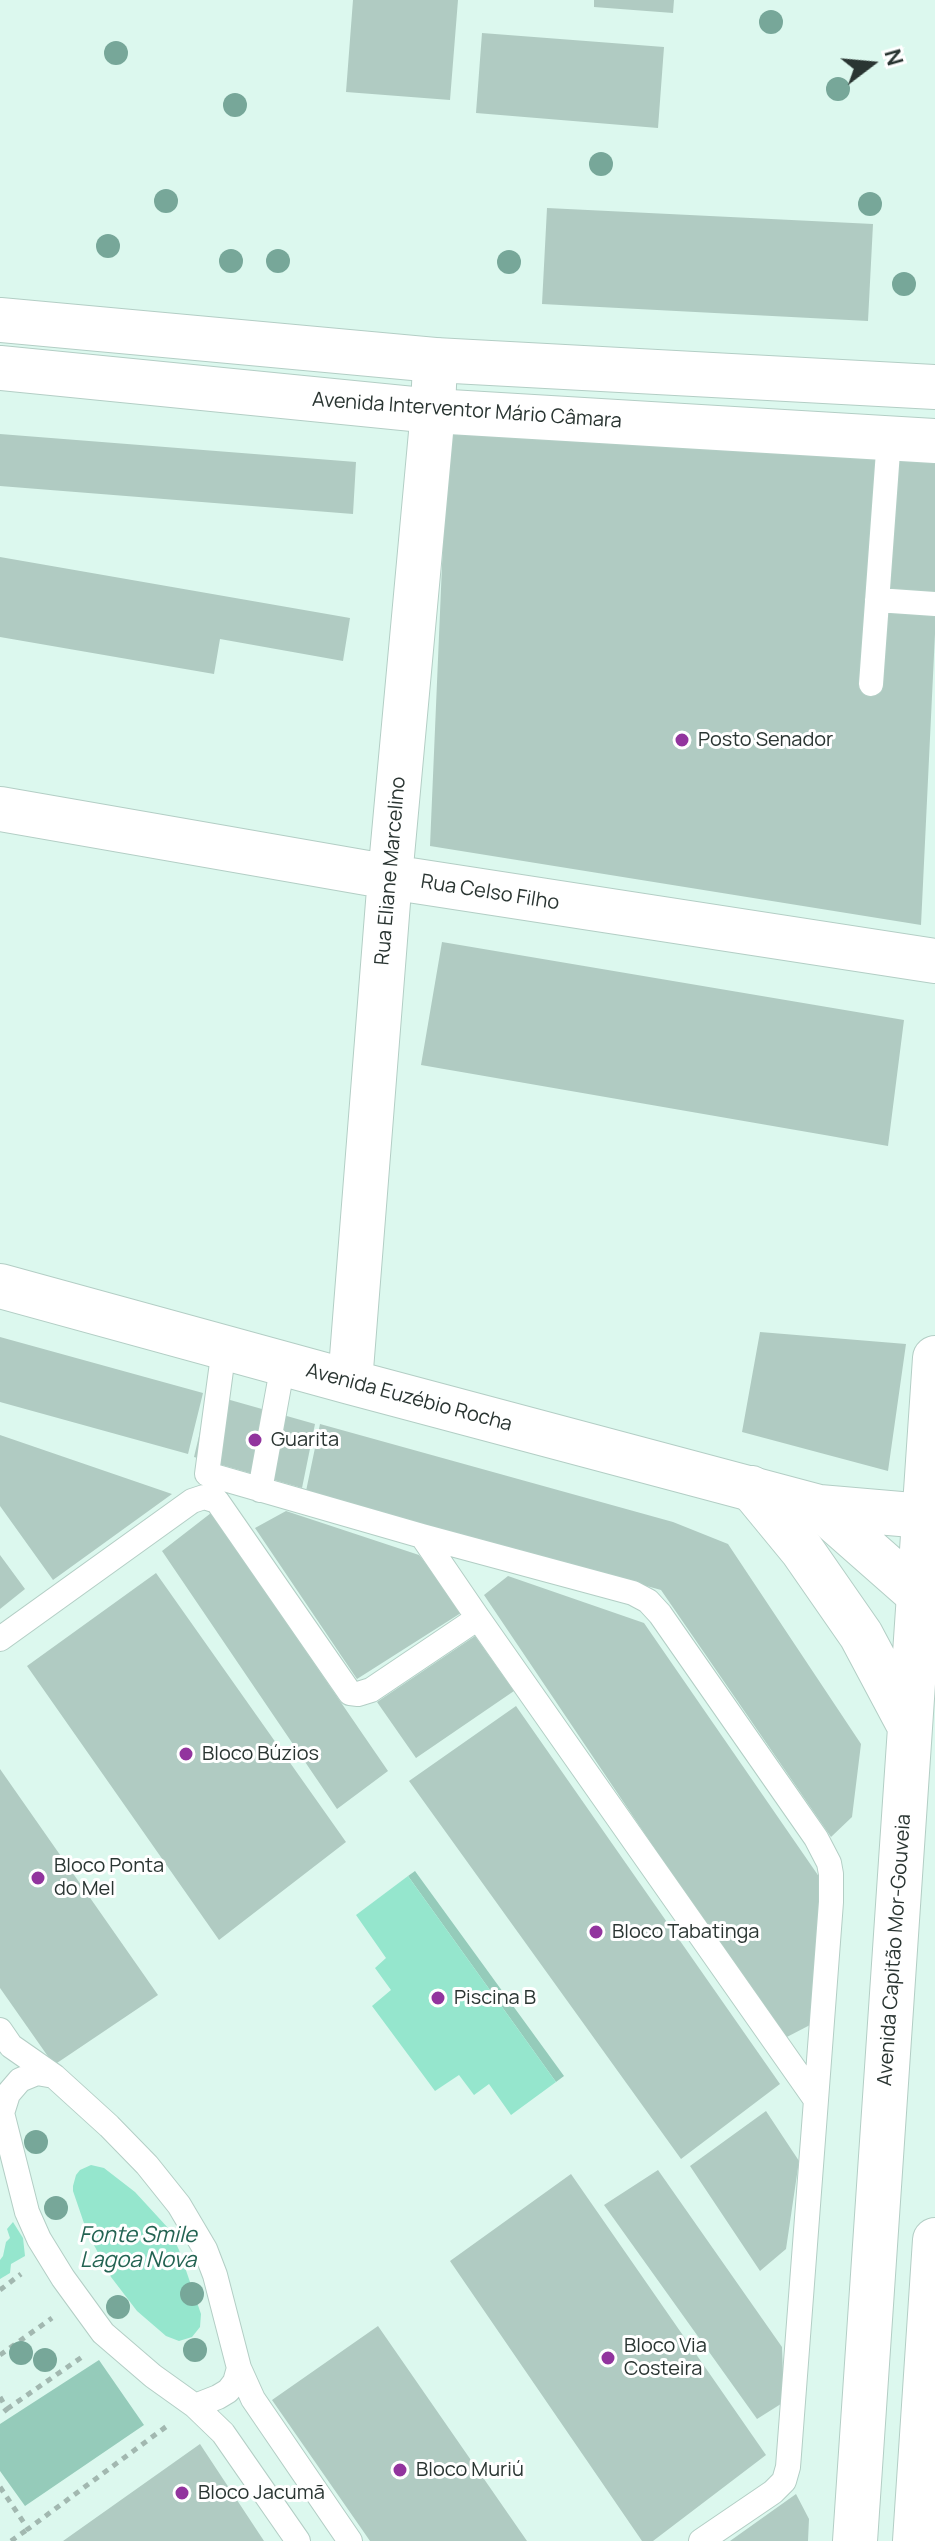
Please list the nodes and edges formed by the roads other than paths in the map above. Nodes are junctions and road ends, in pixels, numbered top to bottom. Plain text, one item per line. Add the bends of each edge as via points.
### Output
1 (0, 320) edge
2 (435, 360) junction
3 (0, 368) edge
4 (935, 387) edge
5 (433, 411) junction
6 (889, 438) junction
7 (935, 441) edge
8 (877, 600) junction
9 (935, 604) edge
10 (871, 684) dead end
11 (0, 809) edge
12 (390, 877) junction
13 (935, 961) edge
14 (0, 1286) edge
15 (224, 1348) junction
16 (935, 1358) edge
17 (283, 1364) junction
18 (350, 1382) junction
19 (751, 1488) junction
20 (260, 1490) junction
21 (225, 1491) junction
22 (819, 1507) junction
23 (924, 1516) junction
24 (422, 1536) junction
25 (919, 1595) junction
26 (478, 1618) junction
27 (0, 1639) edge
28 (910, 1727) junction
29 (0, 2030) edge
30 (54, 2076) junction
31 (816, 2100) junction
32 (2, 2107) edge
33 (935, 2240) edge
34 (239, 2368) junction
35 (195, 2406) junction
36 (921, 2539) edge
37 (298, 2541) edge
38 (350, 2541) edge
39 (701, 2541) edge
40 (855, 2541) edge

1 - 2 main road
2 - 4 main road
2 - 5 main road, Rua Eliane Marcelino
3 - 5 main road, Avenida Interventor Mário Câmara
5 - 6 main road, Avenida Interventor Mário Câmara
5 - 12 main road, Rua Eliane Marcelino
6 - 7 main road, Avenida Interventor Mário Câmara
6 - 8 lane
8 - 9 lane
8 - 10 lane
11 - 12 main road, Rua Celso Filho
12 - 13 main road, Rua Celso Filho
12 - 18 main road, Rua Eliane Marcelino
14 - 15 main road, Avenida Euzébio Rocha
15 - 17 main road, Avenida Euzébio Rocha
15 - 21 lane via 207,1474
16 - 23 main road, Avenida Capitão Mor-Gouveia
17 - 18 main road, Avenida Euzébio Rocha
17 - 20 lane
18 - 19 main road, Avenida Euzébio Rocha
19 - 22 main road, Avenida Euzébio Rocha
19 - 28 main road via 861,1635
20 - 21 lane
20 - 24 lane
21 - 26 lane via 350,1693 371,1690
21 - 27 lane via 192,1501
22 - 23 main road, Avenida Euzébio Rocha
22 - 25 main road, Avenida Euzébio Rocha
23 - 25 main road, Avenida Capitão Mor-Gouveia
24 - 26 lane
24 - 31 lane via 633,1593 660,1614 829,1863 831,1902
25 - 28 main road, Avenida Capitão Mor-Gouveia
26 - 31 lane
28 - 40 main road, Avenida Capitão Mor-Gouveia
29 - 30 lane via 11,2046
30 - 32 lane via 37,2073 20,2080
30 - 34 lane via 147,2165 179,2205 215,2275
31 - 39 lane via 788,2467 773,2492
32 - 35 lane via 27,2212 39,2239 103,2333
33 - 36 main road
34 - 35 lane via 228,2391
34 - 38 lane via 253,2399
35 - 37 lane via 223,2433

